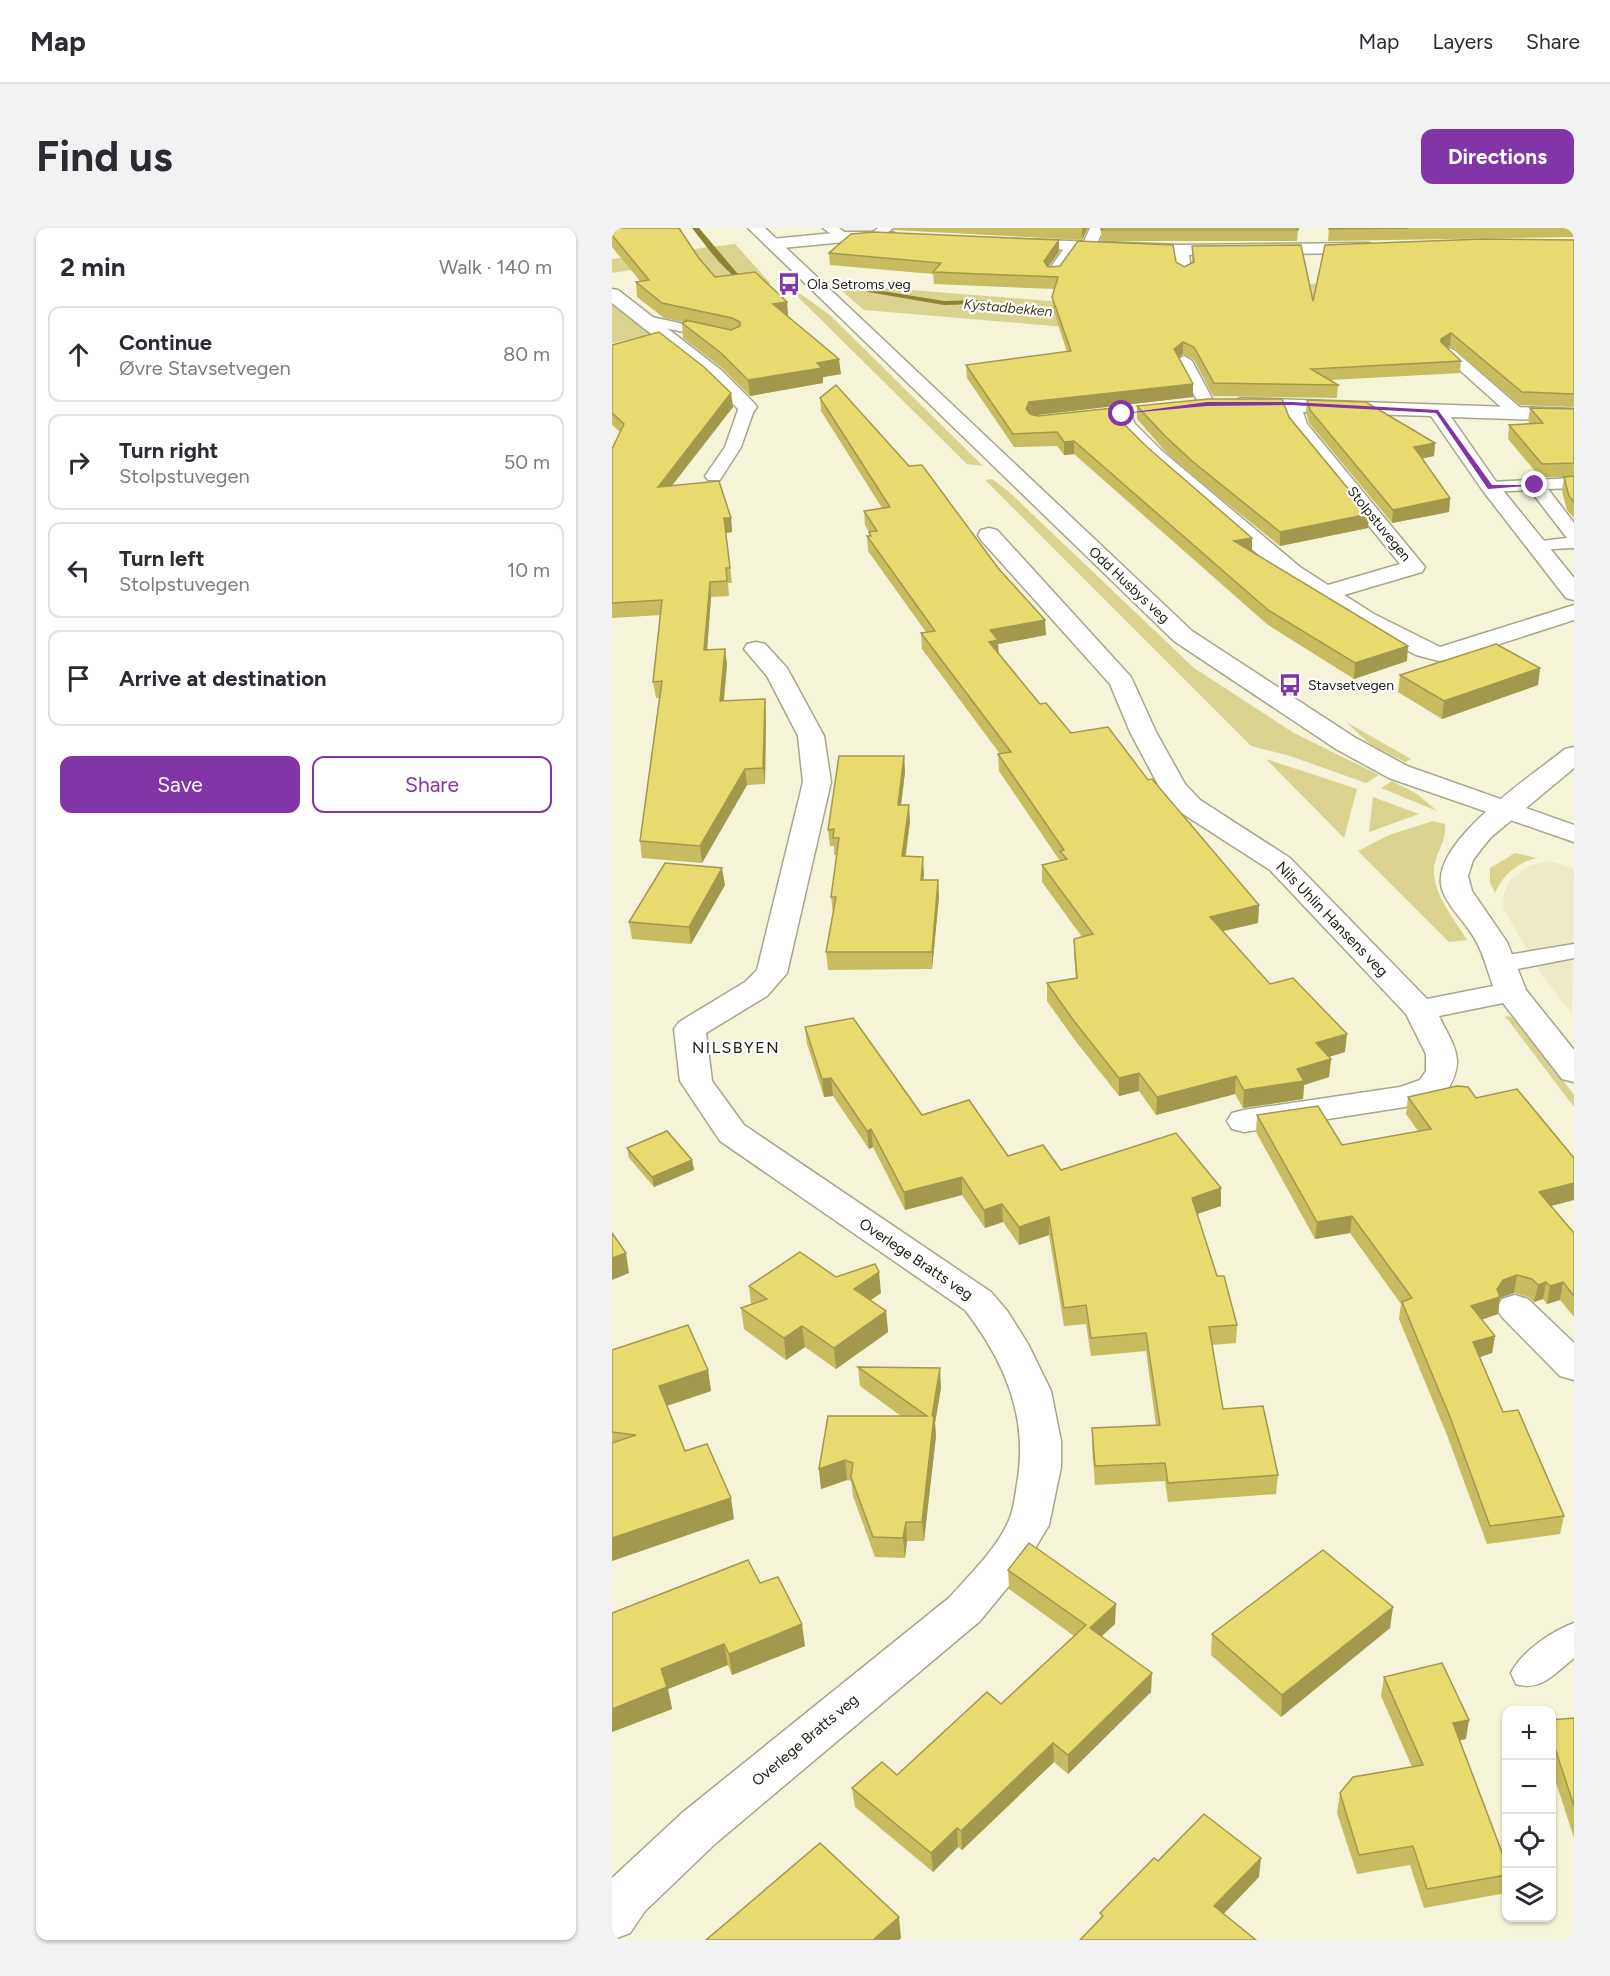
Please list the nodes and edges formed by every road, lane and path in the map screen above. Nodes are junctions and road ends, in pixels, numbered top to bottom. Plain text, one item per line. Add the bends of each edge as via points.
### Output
1 (1097, 228) edge
2 (837, 232) edge
3 (880, 232) edge
4 (764, 236) edge
5 (909, 238) edge
6 (1000, 244) edge
7 (1390, 247) edge
8 (1080, 248) junction
9 (1180, 250) junction
10 (1185, 273) edge
11 (1053, 274) edge
12 (612, 294) edge
13 (642, 319) junction
14 (733, 339) edge
15 (1449, 353) edge
16 (1184, 361) edge
17 (1207, 404) junction
18 (1291, 404) junction
19 (1186, 406) edge
20 (747, 407) joint
21 (1438, 412) junction
22 (1518, 414) junction
23 (1574, 415) edge
24 (1100, 416) edge
25 (714, 476) dead end
26 (1574, 483) edge
27 (1535, 485) junction
28 (1490, 487) junction
29 (989, 535) dead end
30 (1574, 535) edge
31 (1574, 543) edge
32 (1538, 546) junction
33 (1324, 593) junction
34 (1574, 593) edge
35 (1574, 612) edge
36 (756, 649) dead end
37 (1574, 755) edge
38 (1504, 810) junction
39 (1574, 834) edge
40 (1574, 951) edge
41 (1507, 978) junction
42 (1420, 1010) junction
43 (1574, 1072) edge
44 (1244, 1121) dead end
45 (1515, 1308) dead end
46 (1574, 1366) edge
47 (1574, 1638) edge
48 (1529, 1673) dead end
49 (612, 1917) edge

1 - 8 lane
2 - 3 street
2 - 4 street
3 - 5 street
4 - 38 street, Odd Husbys veg via 1183,636 1345,743 1398,772
6 - 8 street
7 - 9 street
8 - 9 street
8 - 11 lane
9 - 10 lane
12 - 13 street
13 - 14 lane
13 - 20 street via 714,374
15 - 22 lane
16 - 17 lane
17 - 18 street
17 - 19 street
18 - 21 street
18 - 33 street, Stolpstuvegen via 1297,425 1414,567
20 - 25 lane via 733,447
21 - 22 street
21 - 28 street
22 - 23 street
24 - 33 street via 1133,412 1126,426 1155,455 1292,572
26 - 27 lane
27 - 28 lane
27 - 30 lane
28 - 32 street
29 - 42 street, Nils Uhlin Hansens veg via 1122,681 1143,732 1179,794 1190,806 1280,864
31 - 32 lane
32 - 34 street
33 - 35 street via 1425,650 1439,654
36 - 49 street, Overlege Bratts veg via 778,673 811,736 817,782 772,973 756,989 690,1029 696,1081 732,1133 978,1301 1004,1330 1029,1382 1042,1428 1042,1471 1029,1523 1000,1569 965,1609 699,1828 628,1895
37 - 38 street
38 - 39 street, Odd Husbys veg
38 - 41 street via 1459,859 1454,876 1457,891 1492,942
40 - 41 lane
41 - 42 street
41 - 43 street
42 - 44 street, Nils Uhlin Hansens veg via 1442,1054 1442,1071 1433,1087 1405,1098
45 - 46 street
47 - 48 lane

